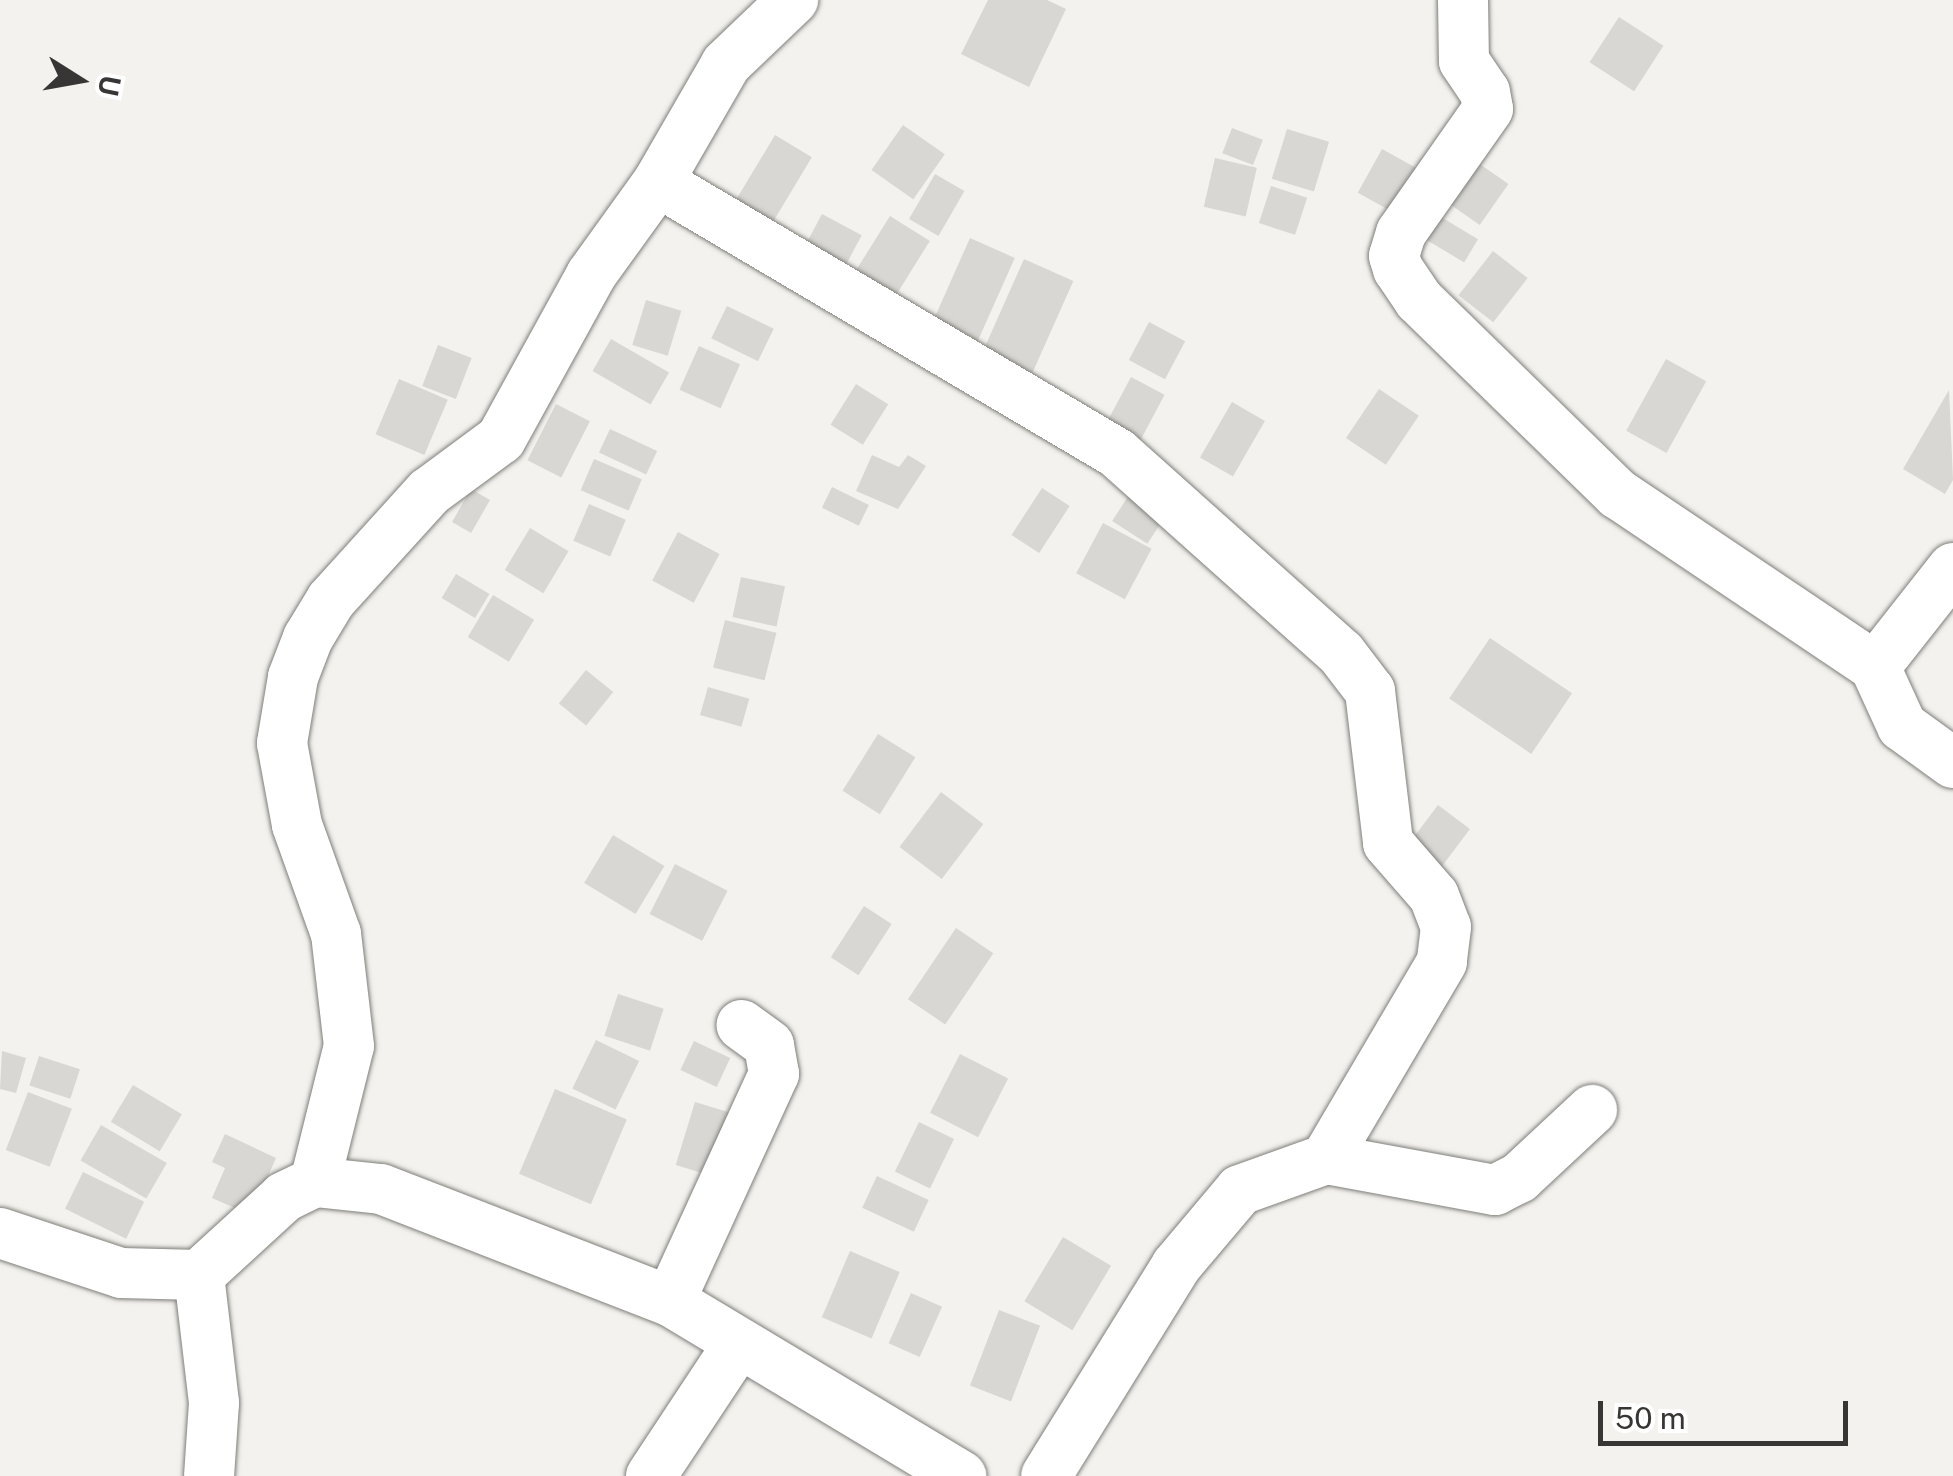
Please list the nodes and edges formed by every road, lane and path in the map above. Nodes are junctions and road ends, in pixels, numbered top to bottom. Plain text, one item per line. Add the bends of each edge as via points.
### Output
1 (793, 0) edge
2 (1463, 0) edge
3 (658, 182) junction
4 (1953, 568) edge
5 (1875, 667) junction
6 (1953, 763) edge
7 (740, 1025) dead end
8 (1592, 1110) dead end
9 (1326, 1159) junction
10 (315, 1182) junction
11 (0, 1233) edge
12 (199, 1275) junction
13 (670, 1301) junction
14 (737, 1346) junction
15 (209, 1476) edge
16 (651, 1476) edge
17 (961, 1476) edge
18 (1046, 1476) edge

1 - 3 street via 726,64
2 - 5 street via 1464,61 1486,92 1488,109 1401,233 1394,256 1398,269 1418,300 1618,494
3 - 9 street via 1117,453 1341,654 1370,691 1388,842 1434,896 1446,927 1442,962
3 - 10 street via 592,275 501,439 429,492 331,600 293,678 282,743 297,825 336,934 348,990 349,1046
4 - 5 street
5 - 6 street via 1902,726
7 - 13 street via 769,1046 774,1074
8 - 9 street via 1519,1178 1495,1190
9 - 18 street via 1240,1190 1176,1266
10 - 12 street via 284,1198
10 - 13 street via 381,1188
11 - 12 street via 120,1273
12 - 15 street via 214,1403
13 - 14 street
14 - 16 street
14 - 17 street via 812,1382

